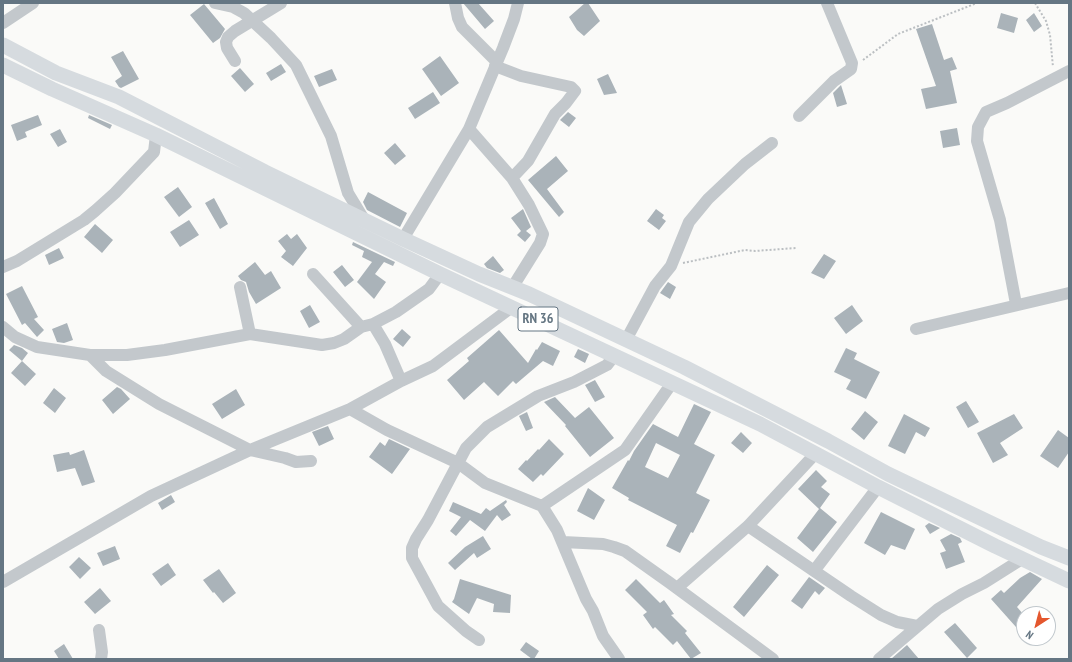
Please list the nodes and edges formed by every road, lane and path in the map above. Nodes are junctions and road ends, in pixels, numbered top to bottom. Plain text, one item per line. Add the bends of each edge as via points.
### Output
1 (33, 3) edge
2 (215, 3) edge
3 (281, 3) edge
4 (455, 3) edge
5 (518, 3) edge
6 (827, 3) edge
7 (977, 3) edge
8 (1035, 3) edge
9 (252, 21) junction
10 (3, 23) edge
11 (3, 45) edge
12 (235, 60) dead end
13 (496, 64) junction
14 (3, 65) edge
15 (850, 69) junction
16 (1069, 71) edge
17 (1054, 80) junction
18 (799, 116) dead end
19 (469, 128) junction
20 (156, 135) junction
21 (772, 144) dead end
22 (512, 178) junction
23 (365, 221) junction
24 (403, 239) junction
25 (796, 248) dead end
26 (671, 266) junction
27 (3, 268) edge
28 (313, 274) dead end
29 (440, 274) junction
30 (240, 287) dead end
31 (512, 288) junction
32 (1069, 293) edge
33 (1016, 304) junction
34 (512, 307) junction
35 (367, 326) junction
36 (3, 327) edge
37 (916, 329) dead end
38 (250, 334) junction
39 (626, 340) junction
40 (90, 355) junction
41 (614, 356) junction
42 (401, 381) junction
43 (672, 383) junction
44 (350, 409) junction
45 (250, 450) junction
46 (816, 453) junction
47 (311, 461) dead end
48 (458, 463) junction
49 (878, 487) junction
50 (542, 506) junction
51 (748, 526) junction
52 (563, 542) junction
53 (1069, 558) edge
54 (1022, 559) junction
55 (814, 571) junction
56 (1069, 581) edge
57 (3, 582) edge
58 (678, 588) junction
59 (917, 626) junction
60 (98, 630) dead end
61 (479, 640) dead end
62 (101, 659) edge
63 (619, 659) edge
64 (773, 659) edge
65 (879, 659) edge

1 - 10 street
2 - 9 street via 233,7
3 - 9 street
4 - 13 street via 462,27
5 - 13 street
6 - 15 street via 852,63
7 - 15 path via 898,34
8 - 17 path via 1046,20 1050,35
9 - 12 street via 228,37 227,48
9 - 23 street via 296,65 331,136 348,193
11 - 23 main road, RN 36 via 56,73 119,97
13 - 19 street
13 - 22 street via 526,77 571,87 575,91 555,114 528,161
14 - 20 main road, RN 36
15 - 18 street via 834,81
16 - 17 street
17 - 33 street via 986,112 978,127 977,141 1000,220
19 - 22 street
19 - 24 street
20 - 27 street via 154,152 95,211
20 - 29 main road, RN 36
21 - 26 street via 745,164 708,198 689,222
22 - 31 street via 543,234
23 - 24 main road, RN 36
24 - 31 main road, RN 36
25 - 26 path via 745,250
26 - 39 street via 655,286
28 - 35 street
29 - 34 main road, RN 36
29 - 35 street via 429,289 396,312
30 - 38 street
31 - 39 main road, RN 36
32 - 33 street
33 - 37 street
34 - 41 main road, RN 36
34 - 42 street via 434,366
35 - 38 street via 344,339 322,345
35 - 42 street via 385,344
36 - 40 street via 15,337 37,347
38 - 40 street via 127,355
39 - 53 main road, RN 36 via 828,441 888,474
40 - 45 street via 106,371 159,404
41 - 43 main road, RN 36
41 - 48 street via 607,365 538,396 487,427 466,448
42 - 44 street
43 - 46 main road, RN 36
43 - 50 street via 624,450
44 - 45 street
44 - 48 street via 387,430
45 - 47 street via 296,462
45 - 57 street via 151,496
46 - 49 main road, RN 36
46 - 51 street
48 - 50 street via 485,483
48 - 61 street via 416,539 412,548 412,558 438,606
49 - 54 main road, RN 36
49 - 55 street
50 - 52 street
51 - 55 street
51 - 58 street
52 - 58 street via 603,544 625,551
52 - 63 street via 603,636
54 - 56 main road, RN 36
54 - 59 street via 938,609
55 - 59 street via 881,615 897,622
58 - 64 street
59 - 65 street
60 - 62 street

